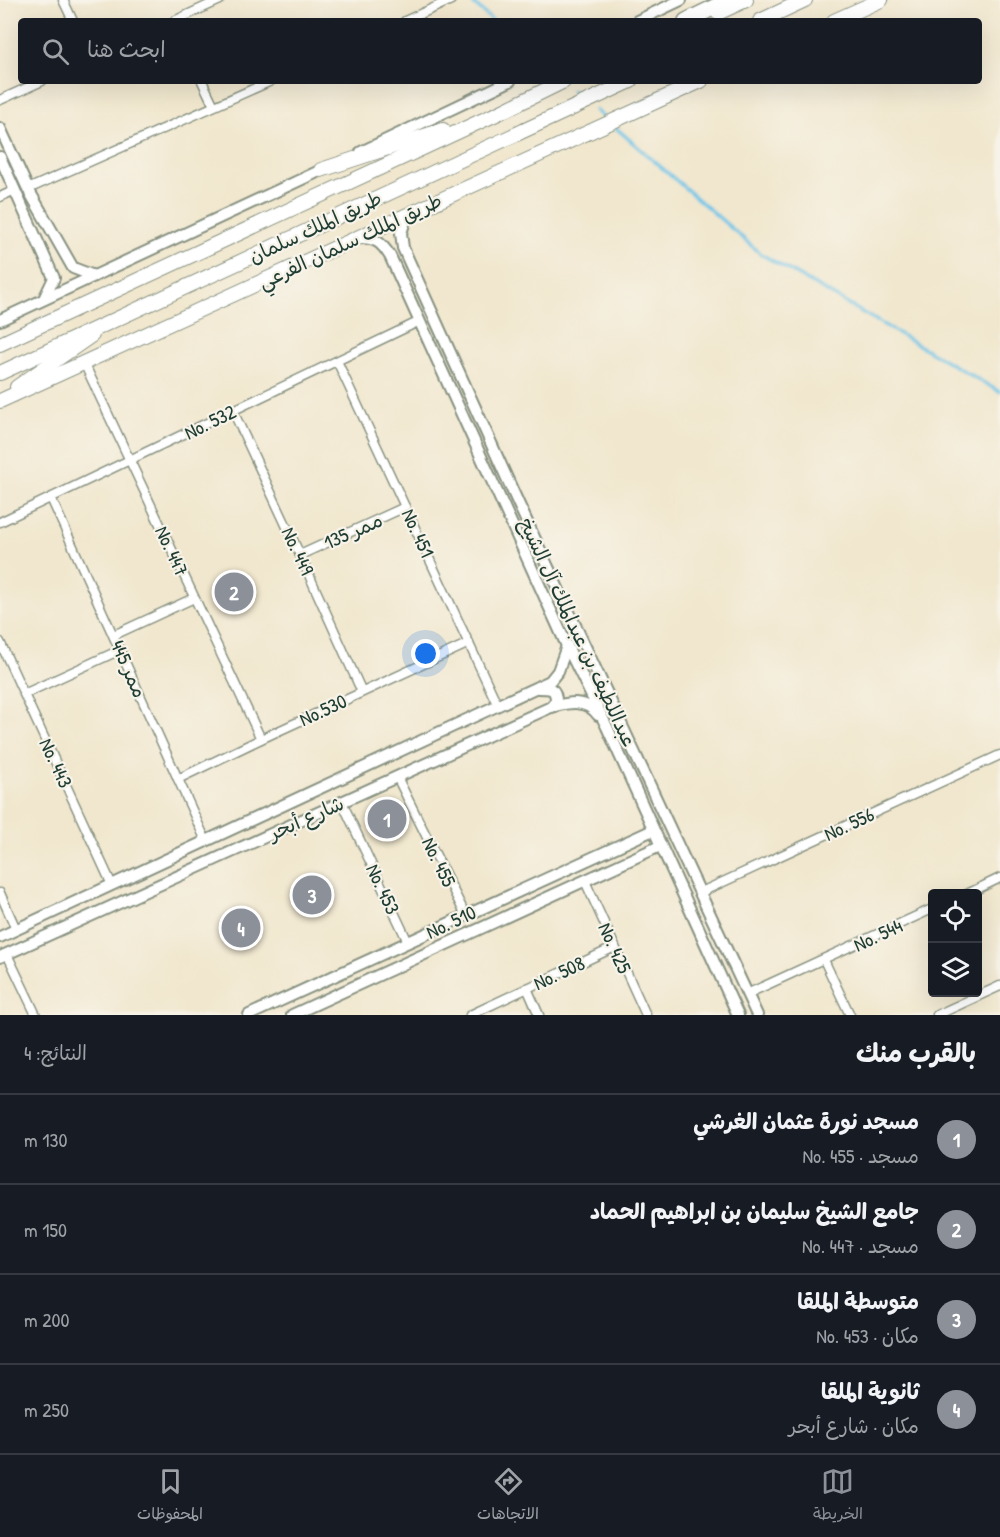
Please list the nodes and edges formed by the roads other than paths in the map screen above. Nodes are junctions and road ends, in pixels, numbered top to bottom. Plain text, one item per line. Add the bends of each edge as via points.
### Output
1 (63, 0) edge
2 (220, 0) edge
3 (451, 0) edge
4 (681, 0) edge
5 (729, 0) edge
6 (746, 0) edge
7 (805, 0) edge
8 (881, 0) edge
9 (72, 18) edge
10 (181, 18) edge
11 (412, 18) edge
12 (643, 18) edge
13 (692, 18) edge
14 (706, 18) edge
15 (766, 18) edge
16 (841, 18) edge
17 (35, 84) edge
18 (203, 84) edge
19 (264, 84) edge
20 (504, 84) edge
21 (558, 84) edge
22 (625, 84) edge
23 (694, 84) edge
24 (0, 100) edge
25 (214, 106) junction
26 (505, 110) junction
27 (0, 128) edge
28 (0, 158) edge
29 (321, 171) junction
30 (28, 189) junction
31 (15, 190) junction
32 (0, 197) edge
33 (407, 215) junction
34 (356, 238) junction
35 (403, 248) junction
36 (390, 256) junction
37 (94, 276) junction
38 (44, 299) junction
39 (0, 320) edge
40 (420, 321) junction
41 (109, 323) junction
42 (0, 344) edge
43 (337, 361) junction
44 (84, 363) junction
45 (0, 373) edge
46 (0, 400) edge
47 (233, 411) junction
48 (130, 460) junction
49 (51, 498) junction
50 (405, 507) junction
51 (0, 522) edge
52 (300, 555) junction
53 (194, 598) junction
54 (114, 635) junction
55 (0, 642) edge
56 (469, 643) junction
57 (567, 646) junction
58 (120, 650) junction
59 (3, 658) edge
60 (537, 688) junction
61 (362, 692) junction
62 (24, 694) junction
63 (498, 706) junction
64 (551, 707) junction
65 (607, 728) junction
66 (261, 739) junction
67 (1000, 755) edge
68 (397, 777) junction
69 (178, 779) junction
70 (342, 802) junction
71 (653, 830) junction
72 (638, 837) junction
73 (206, 841) junction
74 (660, 846) junction
75 (646, 853) junction
76 (1000, 878) edge
77 (585, 881) junction
78 (112, 885) junction
79 (977, 889) edge
80 (0, 893) edge
81 (699, 893) junction
82 (928, 911) edge
83 (466, 916) junction
84 (16, 929) junction
85 (0, 937) edge
86 (408, 942) junction
87 (615, 947) junction
88 (4, 955) edge
89 (824, 960) junction
90 (1000, 986) edge
91 (527, 988) junction
92 (747, 994) junction
93 (36, 1015) edge
94 (249, 1015) edge
95 (292, 1015) edge
96 (470, 1015) edge
97 (539, 1015) edge
98 (646, 1015) edge
99 (738, 1015) edge
100 (757, 1015) edge
101 (850, 1015) edge
102 (938, 1015) edge

1 - 9 street
2 - 10 street
3 - 11 street
4 - 12 street
5 - 13 highway
6 - 14 main road
7 - 15 main road
8 - 16 main road
17 - 24 street
18 - 25 street
19 - 25 street
20 - 29 street
21 - 26 main road, طريق الملك سلمان
22 - 41 main road, طريق الملك سلمان
23 - 33 main road, طريق الملك سلمان الفرعي
25 - 30 street
26 - 29 main road
26 - 42 main road, طريق الملك سلمان
27 - 30 street
28 - 31 street
29 - 37 street
30 - 37 street via 73,268
31 - 32 street
31 - 38 street via 54,278
33 - 34 main road, طريق الملك سلمان الفرعي
33 - 35 street via 401,233
34 - 36 street via 378,242
34 - 44 main road, طريق الملك سلمان الفرعي
35 - 36 street via 397,247
35 - 81 street, عبداللطيف بن عبدالملك آل الشيخ
36 - 40 street, عبداللطيف بن عبدالملك آل الشيخ
37 - 38 street
38 - 39 street
40 - 43 street, No. 532
40 - 57 street, عبداللطيف بن عبدالملك آل الشيخ
41 - 45 main road, طريق الملك سلمان
41 - 46 main road
43 - 47 street, No. 532
43 - 50 street, No. 451
44 - 46 main road, طريق الملك سلمان الفرعي
44 - 48 street, No. 447
47 - 48 street, No. 532
47 - 52 street, No. 449
48 - 49 street, No. 532
48 - 53 street, No. 447
49 - 51 street, No. 532
49 - 54 street, ممر 445
50 - 52 street, ممر 135
50 - 56 street, No. 451
52 - 61 street, No. 449
53 - 54 street
53 - 66 street, No. 447
54 - 58 street, ممر 445
55 - 59 street, No. 443
56 - 61 street, No.530
56 - 63 street, No. 451
57 - 60 street, شارع أبحر via 558,671
57 - 65 street, عبداللطيف بن عبدالملك آل الشيخ
58 - 62 street
58 - 69 street, ممر 445
59 - 62 street, No. 443
60 - 63 street, شارع أبحر
60 - 64 street via 548,688 556,694
61 - 66 street, No.530
62 - 78 street, No. 443
63 - 73 street, شارع أبحر
64 - 65 street, شارع أبحر via 573,702 593,708
64 - 68 street, شارع أبحر
65 - 71 street, عبداللطيف بن عبدالملك آل الشيخ
66 - 69 street, No.530
67 - 81 street, No. 556
68 - 70 street, شارع أبحر
68 - 83 street, No. 455
69 - 73 street, ممر 445
70 - 86 street, No. 453
70 - 88 street, شارع أبحر
71 - 72 street, No. 510
71 - 74 street, عبداللطيف بن عبدالملك آل الشيخ
72 - 75 street via 650,839
72 - 83 street, No. 510
73 - 78 street, شارع أبحر
74 - 75 street, No. 510
74 - 99 street, عبداللطيف بن عبدالملك آل الشيخ
75 - 77 street, No. 510
76 - 79 street
77 - 87 street, No. 425
77 - 95 street, No. 510
78 - 84 street, شارع أبحر
80 - 84 street
81 - 92 street, عبداللطيف بن عبدالملك آل الشيخ
82 - 89 street, No. 544
83 - 86 street, No. 510
84 - 85 street, شارع أبحر
86 - 94 street, No. 510
87 - 91 street, No. 508
87 - 98 street, No. 425
88 - 93 street
89 - 92 street, No. 544
89 - 101 street
90 - 102 street
91 - 96 street, No. 508
91 - 97 street
92 - 100 street, عبداللطيف بن عبدالملك آل الشيخ

